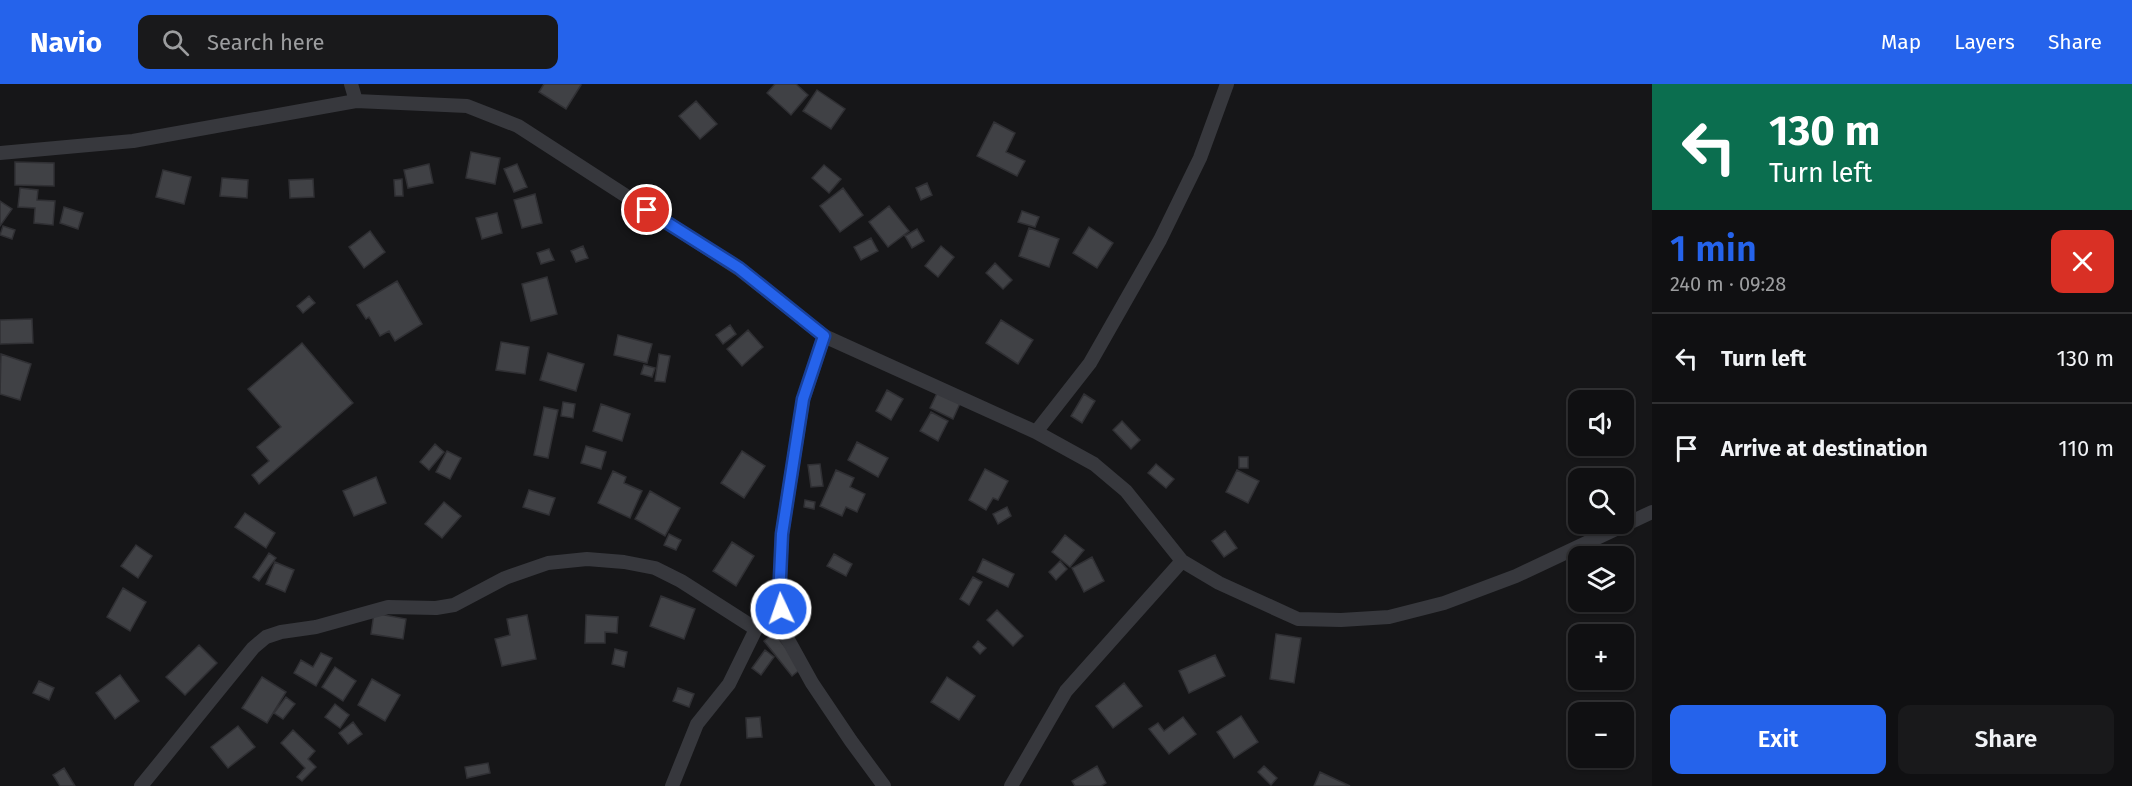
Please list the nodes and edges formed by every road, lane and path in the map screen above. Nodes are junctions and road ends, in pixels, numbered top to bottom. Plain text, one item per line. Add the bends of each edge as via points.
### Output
1 (351, 84) edge
2 (1227, 84) edge
3 (356, 101) junction
4 (0, 153) edge
5 (824, 336) junction
6 (1036, 432) junction
7 (1652, 512) edge
8 (1182, 561) junction
9 (781, 609) junction
10 (756, 629) junction
11 (141, 786) edge
12 (672, 786) edge
13 (884, 786) edge
14 (1011, 786) edge

1 - 3 street
2 - 6 street via 1200,158 1160,240 1090,363
3 - 4 street via 133,141
3 - 5 street via 467,106 518,126 739,268
5 - 6 street
5 - 9 street via 803,399 782,534
6 - 8 street via 1094,464 1125,491
7 - 8 street via 1516,576 1444,603 1389,617 1298,619 1219,583
8 - 14 street via 1066,691
9 - 10 street
9 - 13 street via 786,636 812,683
10 - 11 street via 655,568 587,559 548,563 504,578 454,606 388,607 266,637
10 - 12 street via 729,684 697,724

